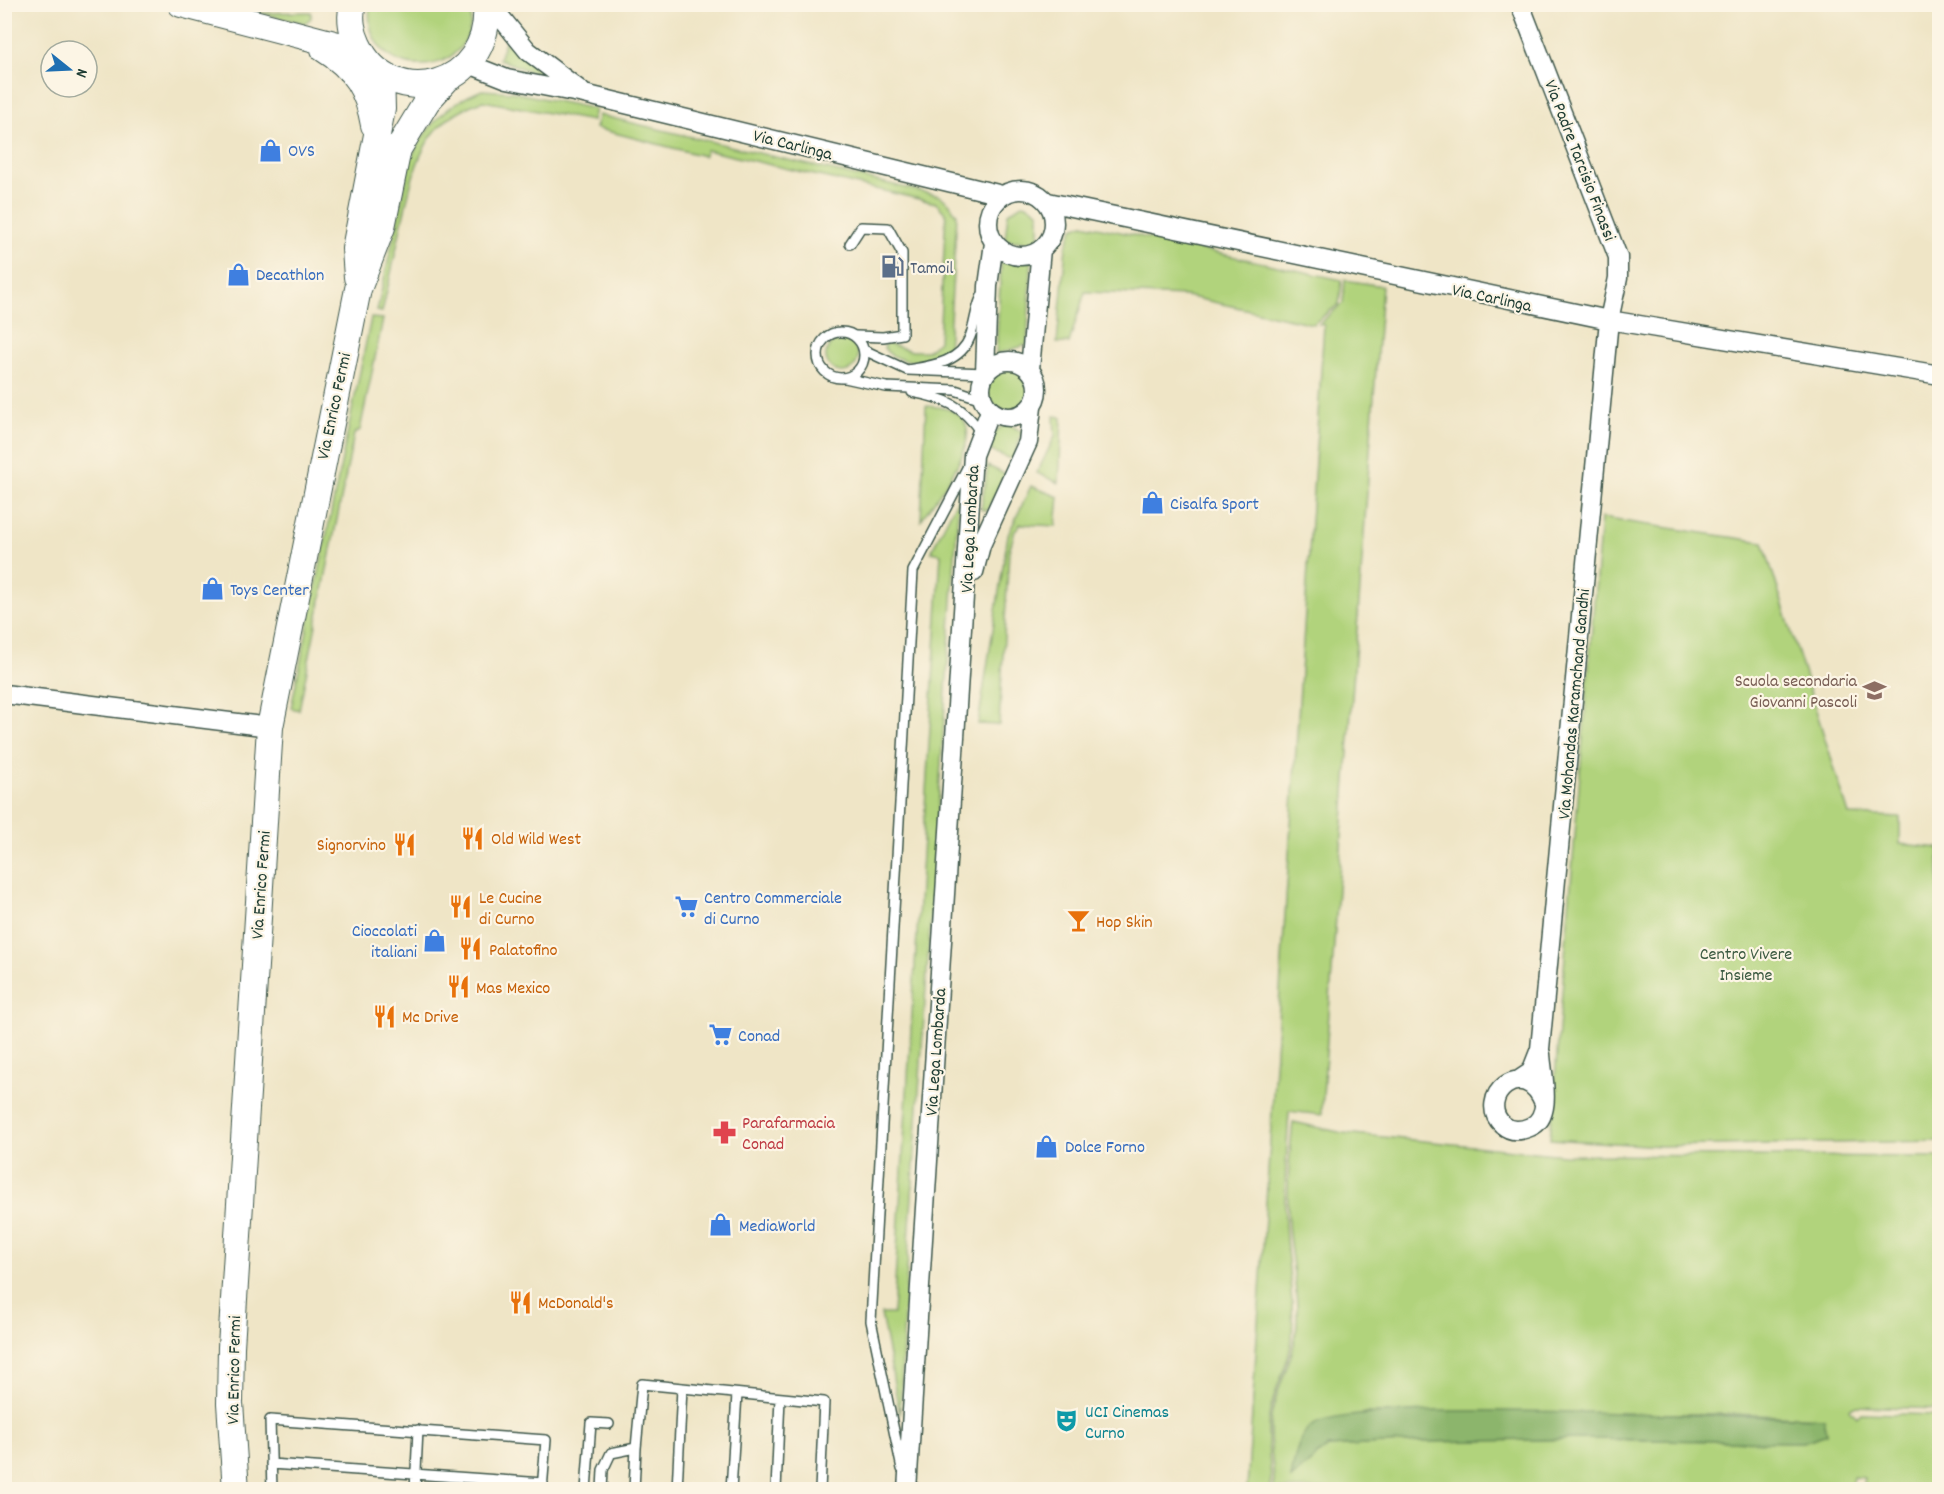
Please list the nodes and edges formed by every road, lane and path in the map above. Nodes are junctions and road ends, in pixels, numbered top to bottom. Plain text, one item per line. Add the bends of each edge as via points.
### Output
1 (202, 4) edge
2 (353, 4) edge
3 (488, 4) edge
4 (1520, 4) edge
5 (182, 5) edge
6 (306, 38) junction
7 (469, 64) junction
8 (372, 65) junction
9 (446, 80) junction
10 (584, 94) junction
11 (377, 141) junction
12 (1002, 195) junction
13 (1047, 202) junction
14 (994, 243) junction
15 (850, 244) dead end
16 (1041, 249) junction
17 (988, 286) junction
18 (358, 289) junction
19 (1609, 320) junction
20 (856, 336) junction
21 (864, 350) junction
22 (1030, 369) junction
23 (907, 370) junction
24 (985, 373) junction
25 (1940, 375) edge
26 (845, 378) junction
27 (886, 387) junction
28 (986, 405) junction
29 (1032, 407) junction
30 (981, 433) junction
31 (973, 456) junction
32 (964, 615) junction
33 (4, 694) edge
34 (270, 727) junction
35 (1540, 1049) junction
36 (1519, 1080) junction
37 (1544, 1103) junction
38 (682, 1388) junction
39 (737, 1394) junction
40 (780, 1398) junction
41 (609, 1424) dead end
42 (418, 1430) junction
43 (636, 1448) junction
44 (271, 1464) junction
45 (416, 1474) junction
46 (543, 1486) edge
47 (236, 1490) edge
48 (272, 1490) edge
49 (415, 1490) edge
50 (586, 1490) edge
51 (602, 1490) edge
52 (634, 1490) edge
53 (677, 1490) edge
54 (731, 1490) edge
55 (776, 1490) edge
56 (820, 1490) edge
57 (907, 1490) edge

1 - 5 street, Via Carlinga
2 - 8 street via 353,35
3 - 7 street, Via Carlinga via 482,45
3 - 10 street, Via Carlinga via 528,51
4 - 19 street, Via Padre Tarcisio Finassi via 1618,257
5 - 6 street, Via Carlinga
6 - 8 street, Via Carlinga via 342,46
6 - 11 street, Via Carlinga via 344,61 360,82 372,112
7 - 9 street, Via Carlinga
7 - 10 street, Via Carlinga via 507,79
8 - 9 street, Via Carlinga via 412,85
8 - 11 street, Via Enrico Fermi via 382,109
9 - 18 street, Via Enrico Fermi via 398,148 382,227
10 - 12 street, Via Carlinga
11 - 18 street, Via Enrico Fermi via 355,249
12 - 13 street, Via Carlinga via 1021,189 1040,195
12 - 14 street via 989,212
13 - 16 street via 1053,232
13 - 19 street, Via Carlinga
14 - 16 street via 1011,255 1032,254
14 - 17 street, Via Lega Lombarda
15 - 20 lane via 861,227 888,228 902,253 902,334 883,338
16 - 22 street, Via Lega Lombarda
17 - 23 lane via 977,304 970,338 958,357
17 - 24 street, Via Lega Lombarda
18 - 34 street, Via Enrico Fermi
19 - 25 street, Via Carlinga
19 - 35 street, Via Mohandas Karamchand Gandhi
20 - 21 lane
20 - 26 lane via 842,331 827,335 819,346 823,370 833,377
21 - 23 lane
21 - 26 lane via 864,362 857,373
22 - 24 street via 1006,361
22 - 29 street, Via Lega Lombarda via 1038,392
23 - 24 lane
24 - 28 street, Via Lega Lombarda via 982,381
26 - 27 lane
27 - 28 lane via 955,390
27 - 30 lane via 943,399 970,416
28 - 29 street via 998,416 1016,417
28 - 30 street, Via Lega Lombarda
29 - 32 street, Via Lega Lombarda via 1028,442 981,545
30 - 31 street, Via Lega Lombarda
31 - 32 street, Via Lega Lombarda
31 - 57 lane via 913,571 871,1321
32 - 57 street, Via Lega Lombarda
33 - 34 street
34 - 47 street, Via Enrico Fermi via 231,1347
35 - 36 street, Via Mohandas Karamchand Gandhi via 1531,1072
35 - 37 street
36 - 37 street via 1539,1090
36 - 37 street, Via Mohandas Karamchand Gandhi via 1499,1090 1494,1102 1497,1118 1506,1127 1520,1131 1534,1125 1542,1116
38 - 39 lane
38 - 43 lane via 642,1384
38 - 53 lane
39 - 40 lane
39 - 54 lane
40 - 55 lane
40 - 56 lane via 824,1402
41 - 50 lane via 591,1423
42 - 44 lane via 270,1420
42 - 45 lane
42 - 46 lane via 546,1440
43 - 51 lane via 610,1453 603,1470
43 - 52 lane
44 - 45 lane
44 - 48 lane
45 - 46 lane
45 - 49 lane

